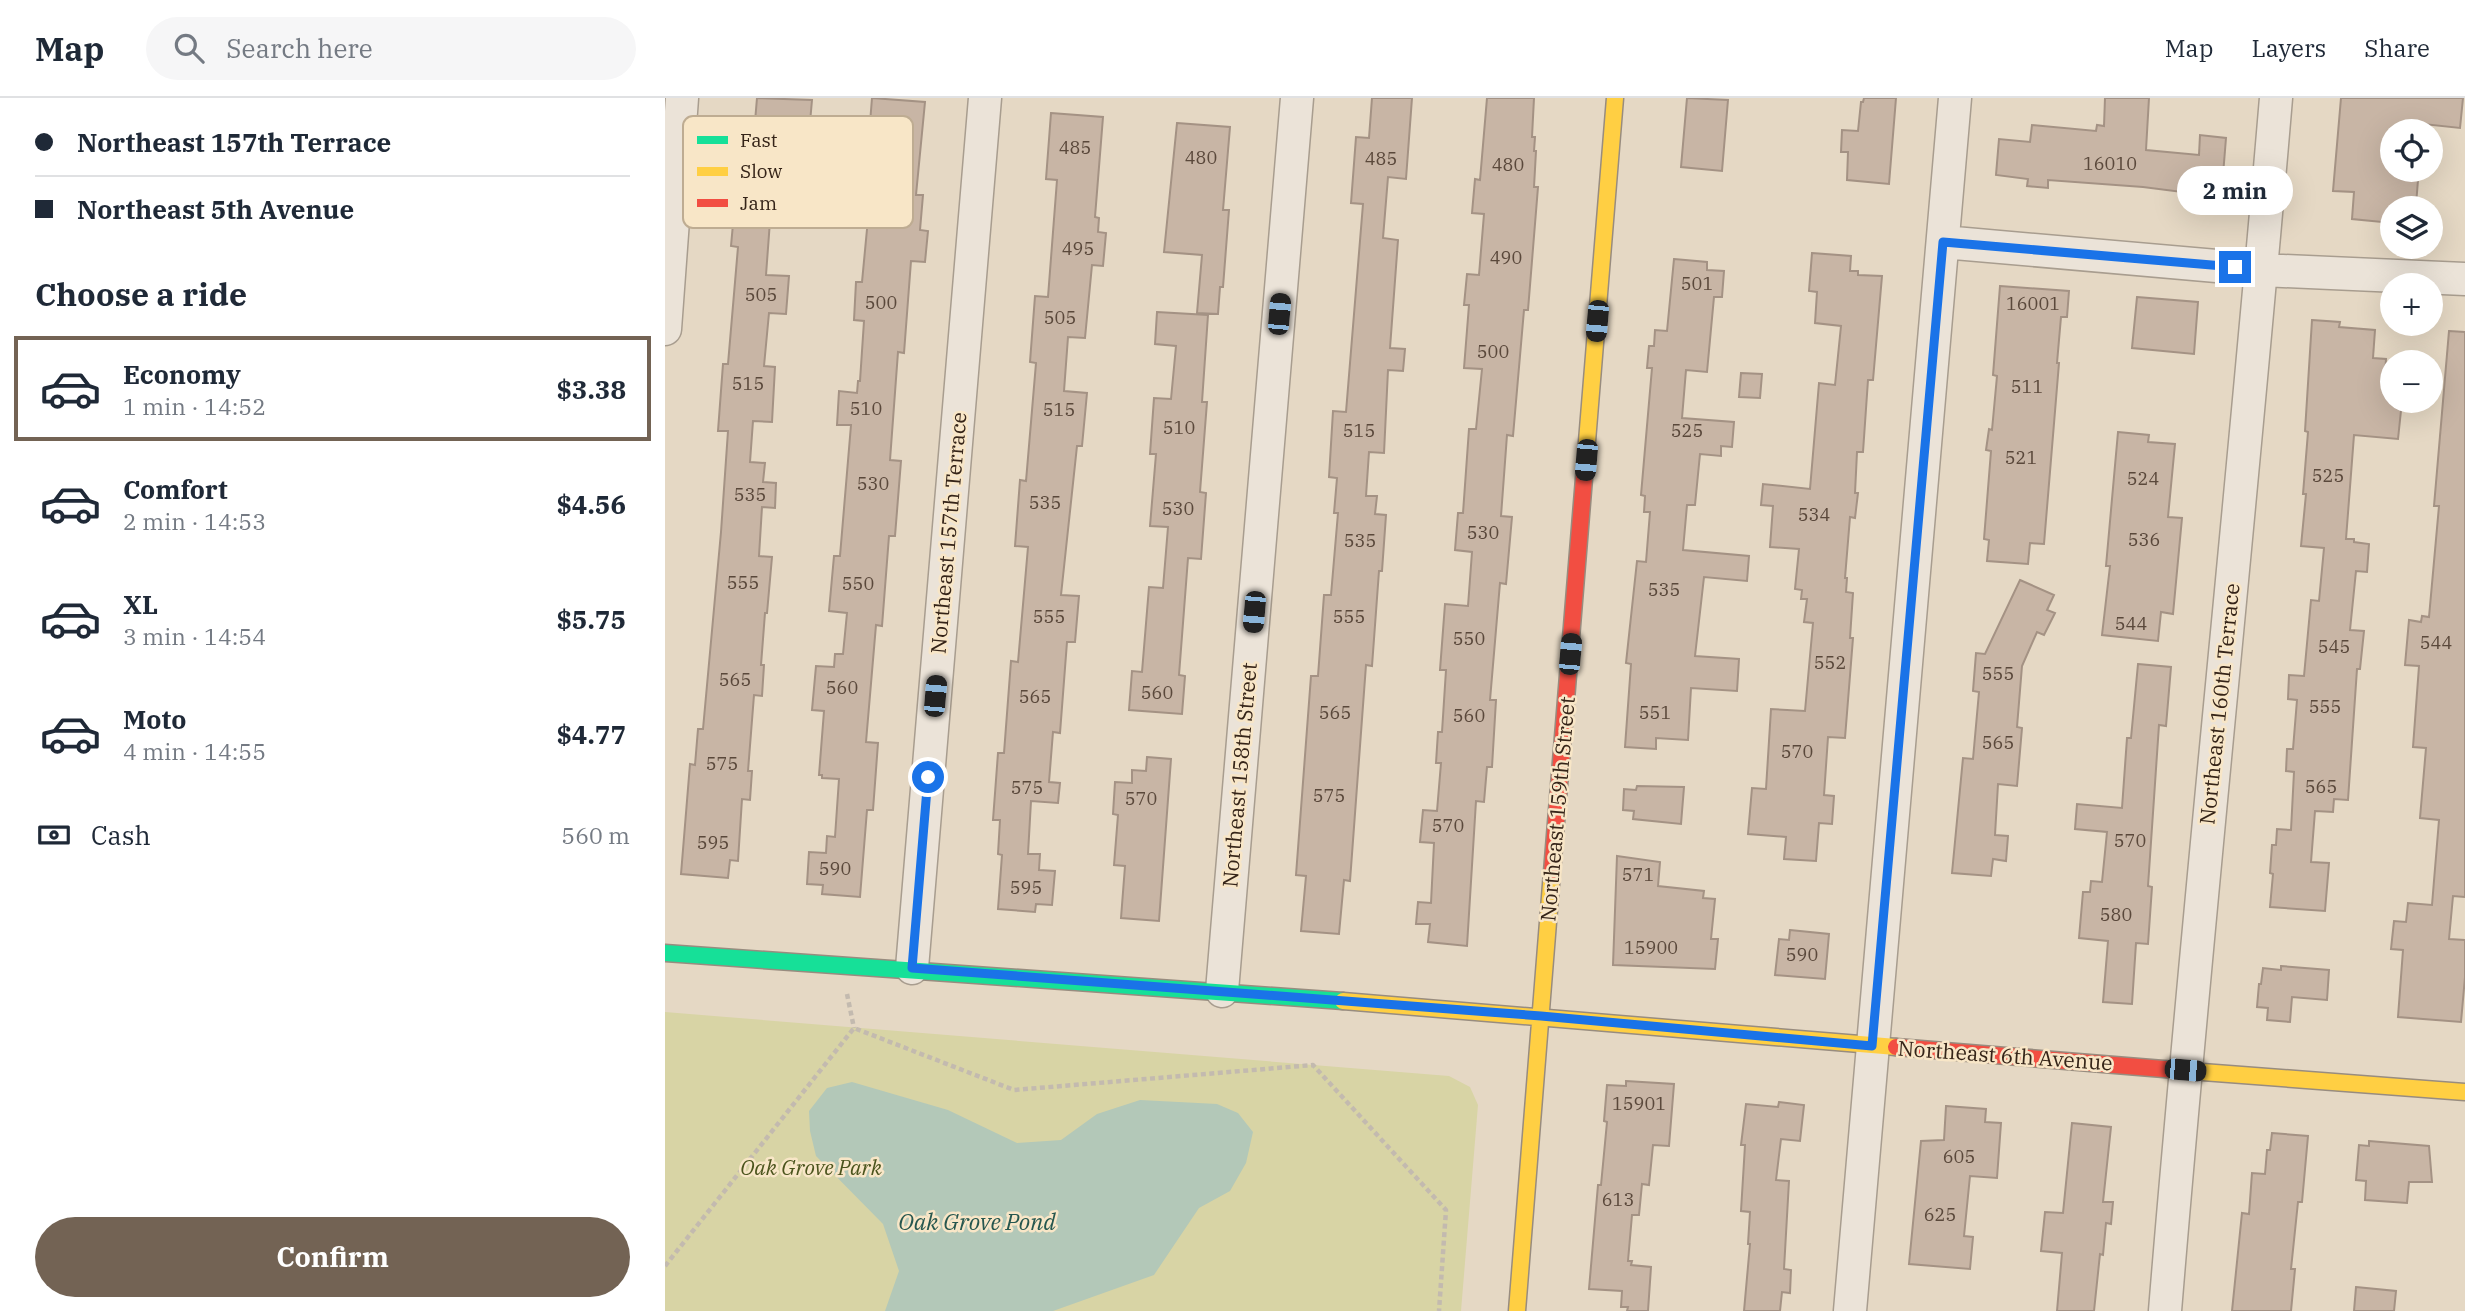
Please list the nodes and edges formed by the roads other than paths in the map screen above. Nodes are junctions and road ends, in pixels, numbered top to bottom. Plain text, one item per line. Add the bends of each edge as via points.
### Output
1 (682, 98) edge
2 (985, 98) edge
3 (1297, 98) edge
4 (1615, 98) edge
5 (1955, 98) edge
6 (2276, 98) edge
7 (1943, 242) junction
8 (2262, 270) junction
9 (2465, 279) edge
10 (665, 329) edge
11 (665, 953) edge
12 (912, 968) junction
13 (1222, 991) junction
14 (1541, 1016) junction
15 (1872, 1046) junction
16 (2185, 1070) junction
17 (2465, 1092) edge
18 (1517, 1311) edge
19 (1850, 1311) edge
20 (2165, 1311) edge

1 - 10 street
2 - 12 street, Northeast 157th Terrace
3 - 13 street, Northeast 158th Street
4 - 14 main road, Northeast 159th Street
5 - 7 street
6 - 8 street, Northeast 160th Terrace
7 - 8 street
7 - 15 street
8 - 9 street
8 - 16 street, Northeast 160th Terrace
11 - 12 main road, Northeast 6th Avenue
12 - 13 main road, Northeast 6th Avenue
13 - 14 main road, Northeast 6th Avenue
14 - 15 main road, Northeast 6th Avenue
14 - 18 main road, Northeast 159th Street
15 - 16 main road, Northeast 6th Avenue
15 - 19 street
16 - 17 main road, Northeast 6th Avenue
16 - 20 street, Northeast 160th Terrace

